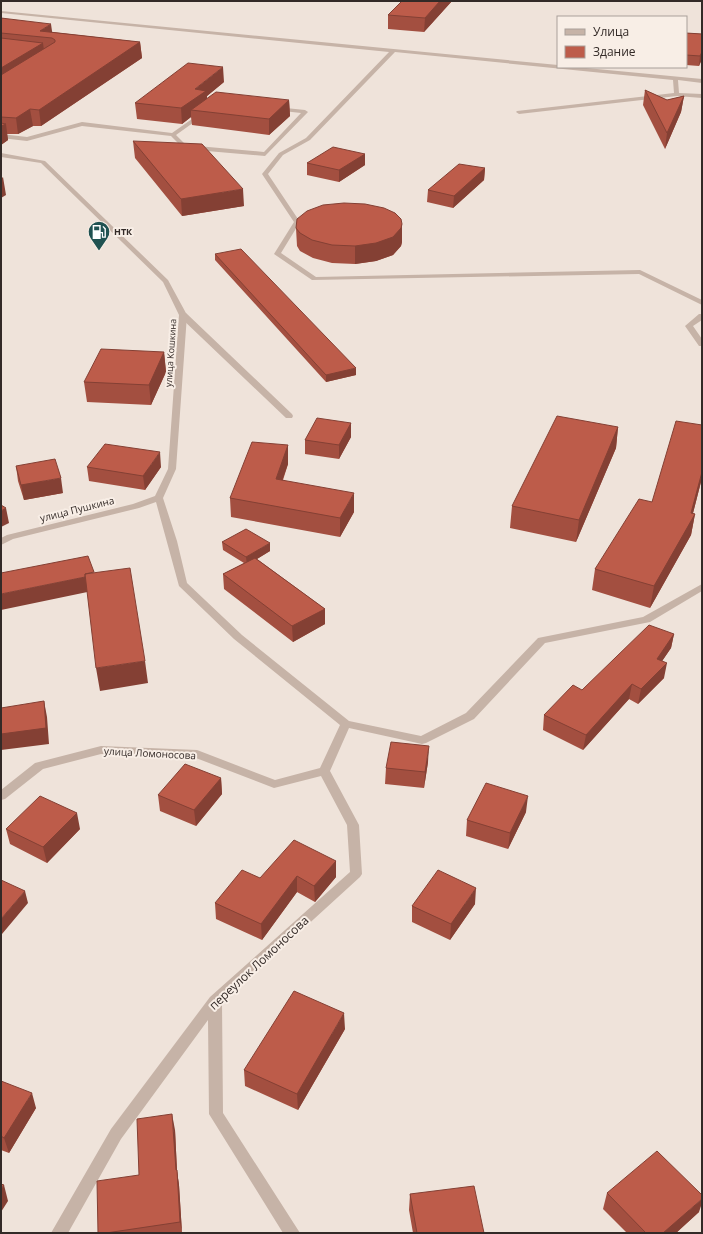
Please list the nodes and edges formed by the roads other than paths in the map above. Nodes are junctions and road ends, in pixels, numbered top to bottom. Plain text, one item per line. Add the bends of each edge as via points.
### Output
1 (1, 12) edge
2 (394, 50) junction
3 (557, 67) edge
4 (571, 68) edge
5 (674, 78) junction
6 (702, 81) edge
7 (676, 94) junction
8 (702, 96) edge
9 (211, 108) edge
10 (268, 109) edge
11 (519, 112) dead end
12 (1, 136) edge
13 (173, 136) junction
14 (1, 155) edge
15 (702, 303) edge
16 (183, 315) junction
17 (702, 316) edge
18 (702, 344) edge
19 (289, 416) dead end
20 (159, 498) junction
21 (1, 542) edge
22 (702, 587) edge
23 (346, 724) junction
24 (324, 771) junction
25 (1, 796) edge
26 (215, 1001) junction
27 (59, 1233) edge
28 (292, 1233) edge

1 - 2 street
2 - 3 street
2 - 15 street via 308,139 281,154 265,174 297,222 277,254 314,279 640,272
4 - 5 street
5 - 6 street
5 - 7 street
7 - 8 street
7 - 11 street
9 - 13 street
10 - 13 street via 305,112 265,154 184,147
12 - 13 street via 27,139 82,124
14 - 16 street, улица Кошкина via 43,162 166,281
16 - 19 street
16 - 20 street, улица Кошкина via 172,469
17 - 18 street via 689,326
20 - 21 street, улица Пушкина via 10,537
20 - 23 street via 182,584 238,637
22 - 23 street via 646,620 542,640 470,716 422,740
23 - 24 street
24 - 25 street, улица Ломоносова via 274,784 196,754 101,750 39,766
24 - 26 street, переулок Ломоносова via 353,825 356,874
26 - 27 street, переулок Ломоносова via 116,1134
26 - 28 street via 216,1114

